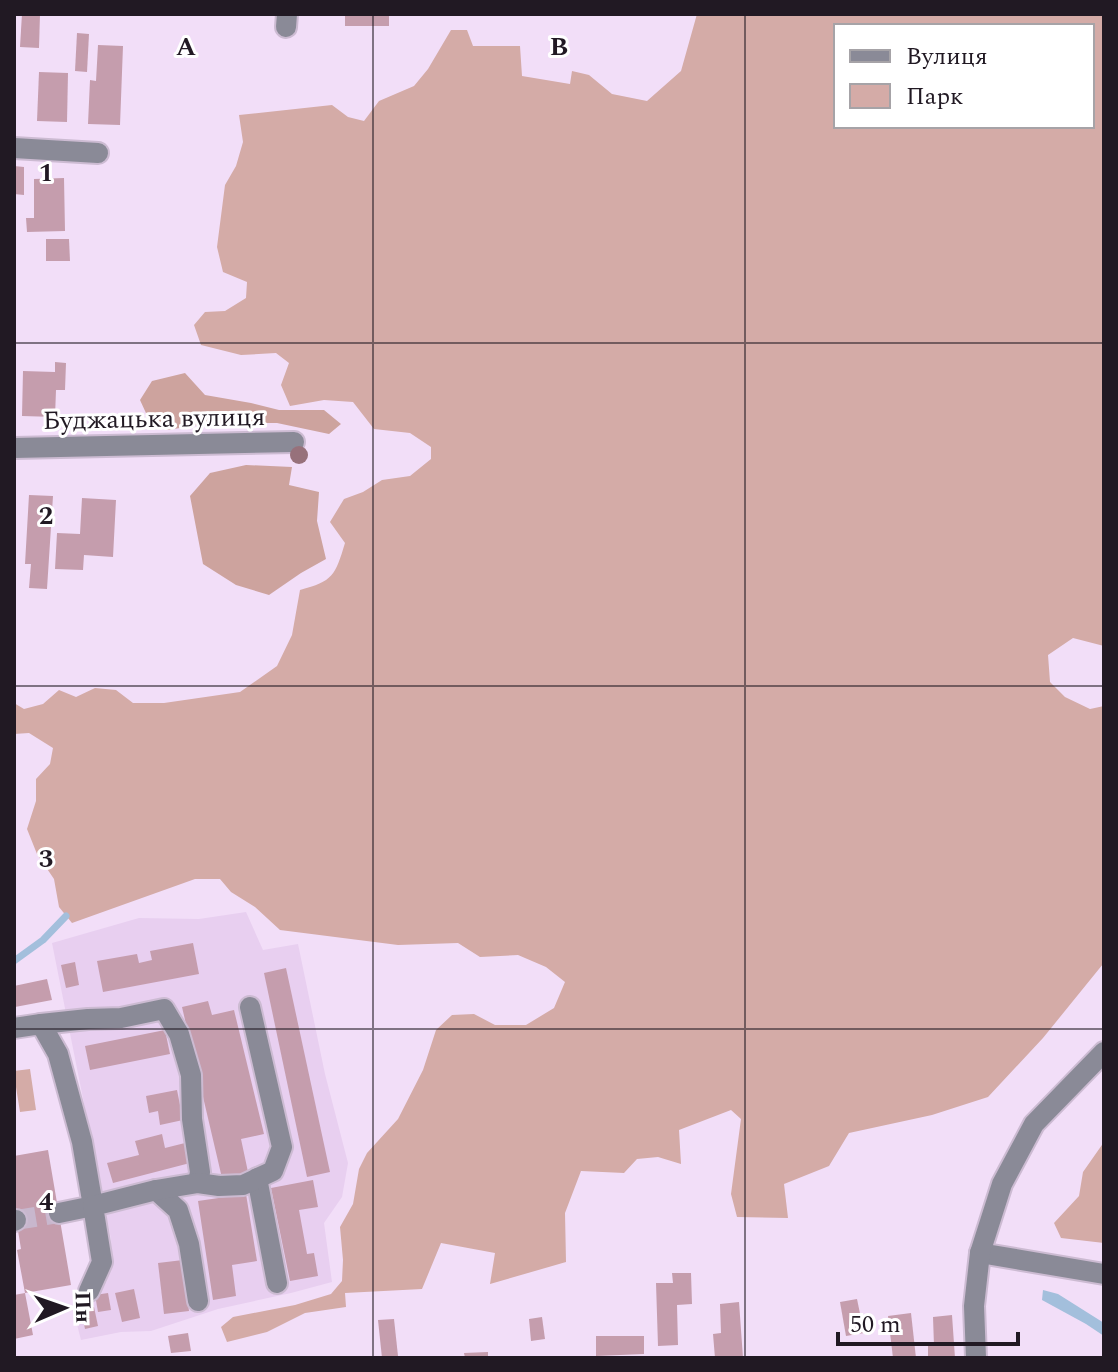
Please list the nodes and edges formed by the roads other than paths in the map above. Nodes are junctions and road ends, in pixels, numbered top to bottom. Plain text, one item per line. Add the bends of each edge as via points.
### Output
1 (14, 148) edge
2 (98, 153) dead end
3 (294, 442) dead end
4 (14, 448) edge
5 (250, 1007) dead end
6 (41, 1024) junction
7 (14, 1028) edge
8 (1104, 1052) edge
9 (257, 1178) junction
10 (198, 1183) junction
11 (156, 1190) junction
12 (93, 1206) junction
13 (59, 1213) tunnel mouth
14 (980, 1253) junction
15 (1104, 1274) edge
16 (277, 1283) dead end
17 (89, 1291) dead end
18 (198, 1301) dead end
19 (976, 1358) edge

1 - 2 street
3 - 4 street, Буджацька вулиця
5 - 9 street via 282,1147 273,1171
6 - 7 street
6 - 10 street via 164,1009 179,1034 191,1075
6 - 12 street via 58,1054
8 - 14 street via 1034,1124 1002,1184
9 - 10 street via 243,1185
9 - 16 street
10 - 11 street
11 - 12 street
11 - 18 street via 178,1210
12 - 13 street
12 - 17 street via 102,1262
14 - 15 street
14 - 19 street

